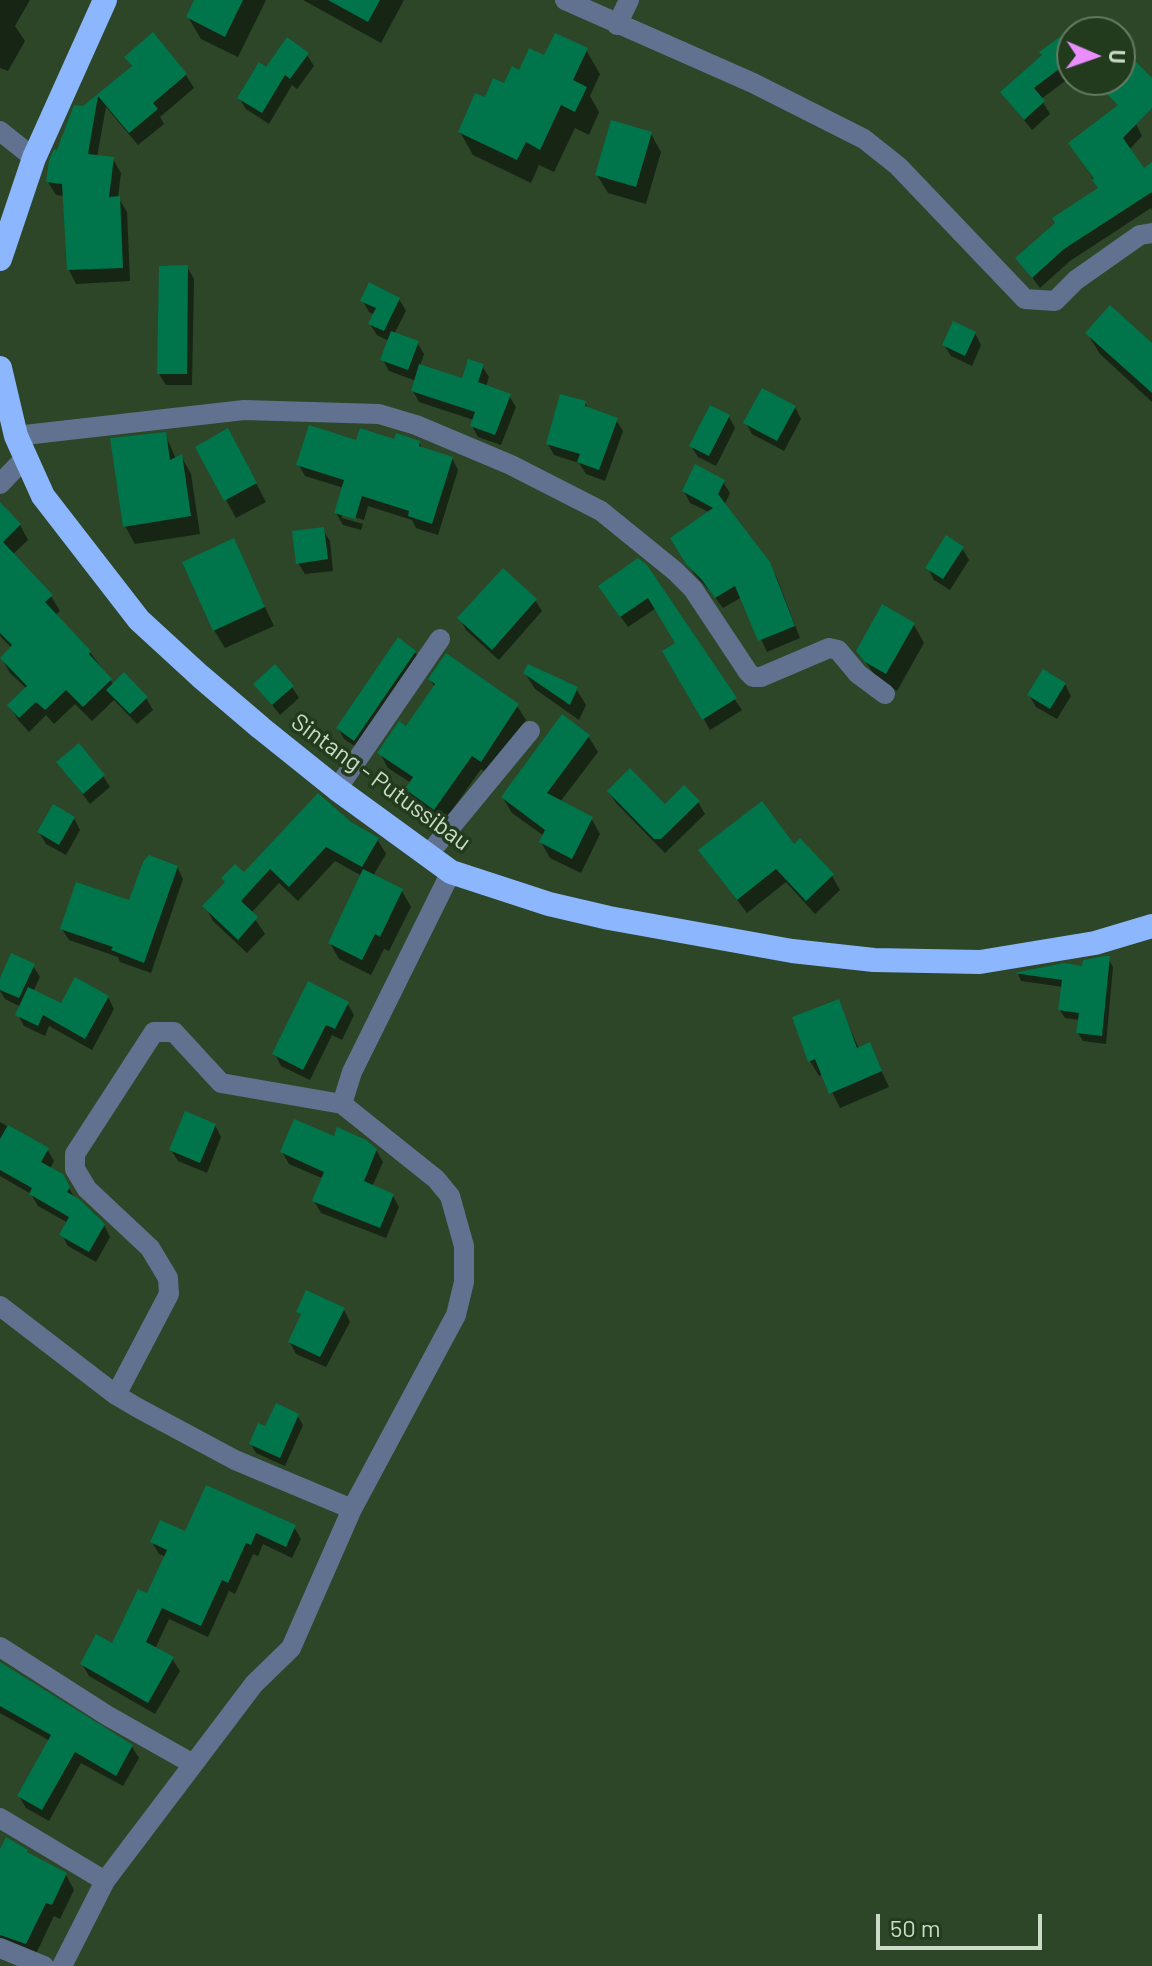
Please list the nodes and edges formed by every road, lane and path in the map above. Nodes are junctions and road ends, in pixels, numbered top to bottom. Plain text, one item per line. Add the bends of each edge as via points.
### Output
1 (105, 0) edge
2 (565, 0) edge
3 (629, 0) edge
4 (617, 25) junction
5 (0, 131) edge
6 (34, 158) junction
7 (1152, 233) edge
8 (0, 259) edge
9 (1, 378) edge
10 (20, 447) junction
11 (0, 484) edge
12 (440, 639) dead end
13 (885, 694) dead end
14 (530, 731) dead end
15 (337, 789) junction
16 (427, 856) junction
17 (451, 872) junction
18 (1152, 926) edge
19 (342, 1104) junction
20 (0, 1306) edge
21 (116, 1395) junction
22 (352, 1509) junction
23 (0, 1647) edge
24 (193, 1764) junction
25 (0, 1818) edge
26 (105, 1881) junction
27 (0, 1948) edge
28 (44, 1966) edge
29 (62, 1966) edge

1 - 6 highway
2 - 4 street
3 - 4 street
4 - 7 street via 753,83 864,139 898,166 1025,299 1055,301 1140,235
5 - 6 street
6 - 8 highway
9 - 10 highway, Sintang - Putussibau
10 - 11 street
10 - 13 street via 244,410 379,414 511,465 601,511 693,589 753,677 829,648 838,650
10 - 15 highway, Sintang - Putussibau via 43,496 139,620
12 - 15 street
14 - 16 street
15 - 16 highway, Sintang - Putussibau
16 - 17 highway, Sintang - Putussibau
17 - 18 highway, Sintang - Putussibau via 609,918 874,960 980,962 1083,945
17 - 19 street via 352,1072
19 - 21 street via 221,1083 174,1032 154,1032 75,1154 75,1169 87,1189 150,1248 168,1278 169,1294
19 - 22 street via 436,1179 450,1196 464,1246 464,1282 456,1315
20 - 21 street
21 - 22 street via 235,1460
22 - 24 street via 291,1648 254,1684
23 - 24 street
24 - 26 street
25 - 26 street
26 - 29 street
27 - 28 street

